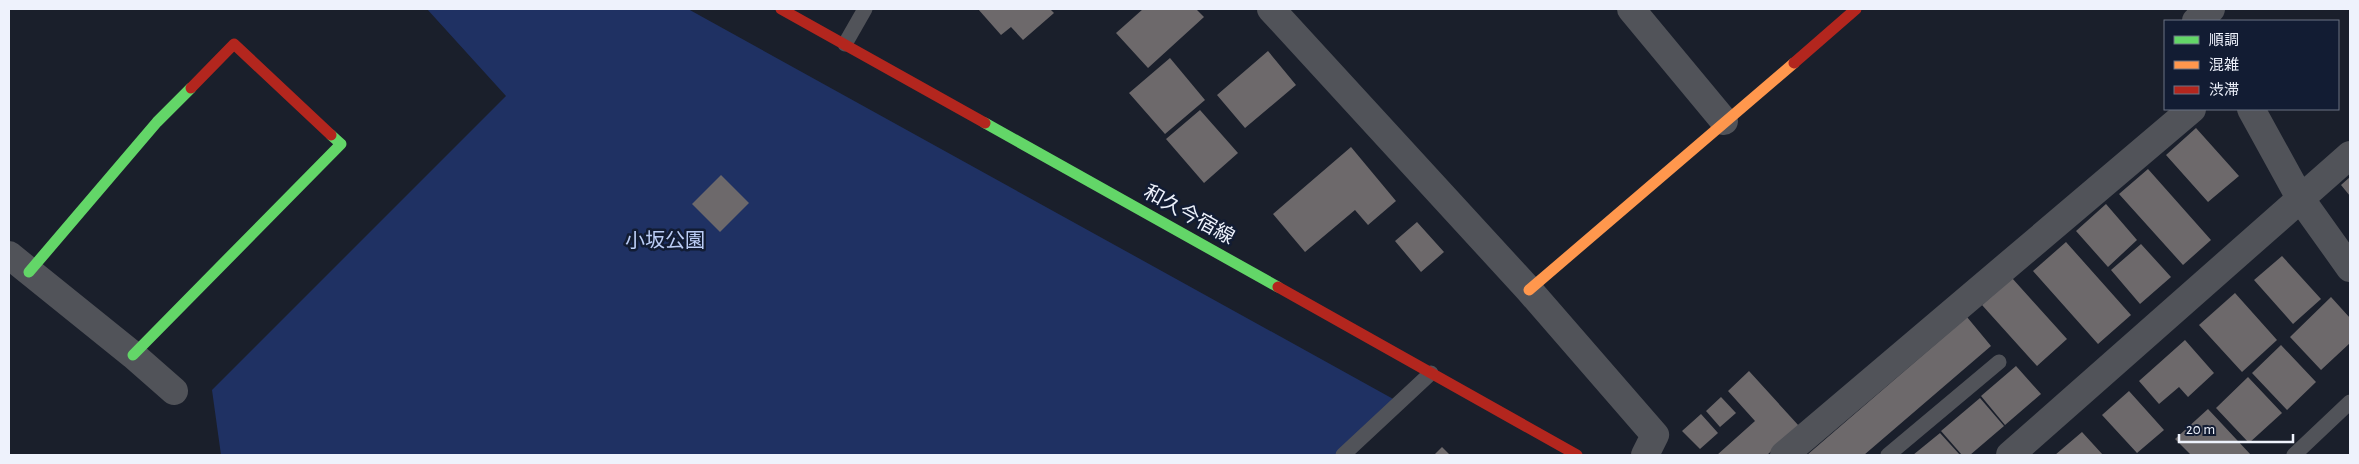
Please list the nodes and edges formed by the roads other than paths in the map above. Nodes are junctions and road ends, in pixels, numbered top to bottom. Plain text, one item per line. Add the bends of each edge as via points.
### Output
1 (781, 9) edge
2 (866, 9) edge
3 (1271, 9) edge
4 (1631, 9) edge
5 (1856, 9) edge
6 (2182, 9) edge
7 (2211, 9) edge
8 (2195, 20) edge
9 (2197, 20) edge
10 (845, 44) junction
11 (2191, 110) edge
12 (2252, 110) edge
13 (1724, 121) junction
14 (2350, 155) edge
15 (2300, 198) junction
16 (9, 255) edge
17 (2350, 268) edge
18 (30, 272) junction
19 (1529, 290) junction
20 (133, 355) junction
21 (1999, 362) dead end
22 (1431, 373) junction
23 (174, 391) dead end
24 (2350, 402) edge
25 (1343, 455) edge
26 (1577, 455) edge
27 (1645, 455) edge
28 (1784, 455) edge
29 (1888, 455) edge
30 (2010, 455) edge
31 (2294, 455) edge

1 - 10 street, 和久今宿線
2 - 10 lane
3 - 19 street
4 - 13 street
5 - 13 street
6 - 8 street
7 - 9 street
10 - 22 street, 和久今宿線
11 - 28 street
12 - 15 street
13 - 19 street
14 - 15 street
15 - 17 street
15 - 30 street
16 - 18 street
18 - 20 street
18 - 20 street via 157,122 234,44 341,144
19 - 27 street via 1655,435
20 - 23 street
21 - 29 lane
22 - 25 lane
22 - 26 street, 和久今宿線
24 - 31 lane

